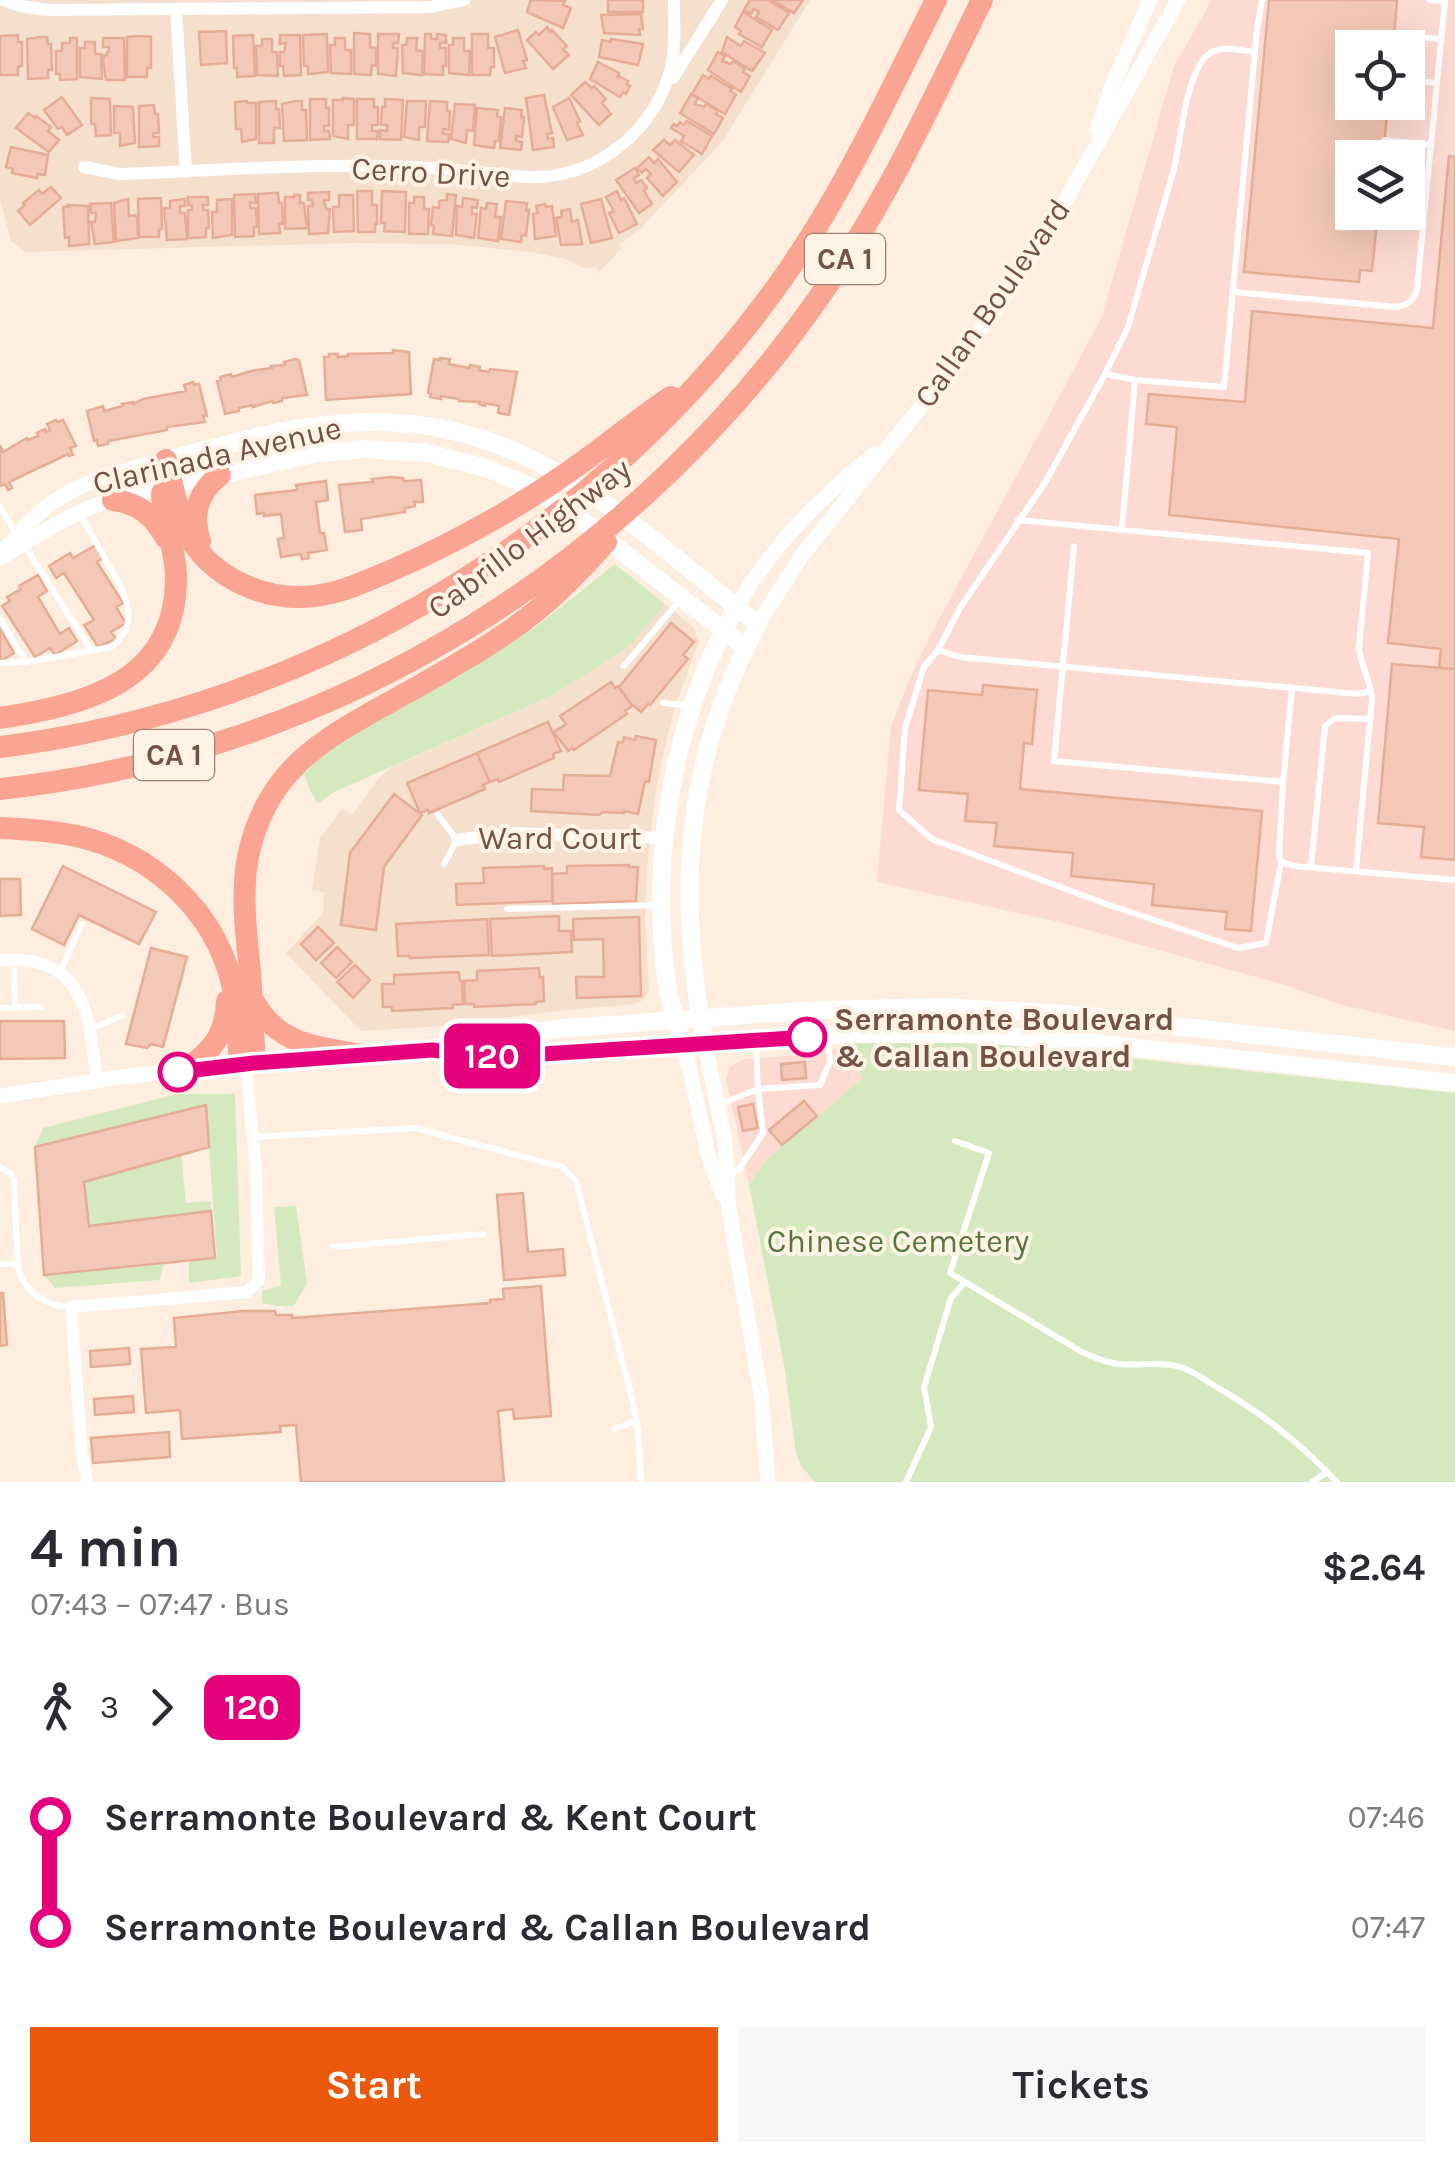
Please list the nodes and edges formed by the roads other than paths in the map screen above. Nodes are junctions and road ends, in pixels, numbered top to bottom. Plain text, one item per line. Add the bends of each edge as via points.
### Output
1 (2, 0) edge
2 (464, 0) edge
3 (674, 0) edge
4 (722, 0) edge
5 (936, 0) edge
6 (982, 0) edge
7 (1150, 0) edge
8 (1178, 0) edge
9 (1262, 0) edge
10 (1429, 0) edge
11 (1445, 1) edge
12 (176, 10) junction
13 (1425, 38) edge
14 (1441, 40) junction
15 (1255, 52) junction
16 (1425, 82) edge
17 (1437, 83) junction
18 (653, 110) junction
19 (1425, 145) edge
20 (1431, 146) junction
21 (1086, 162) junction
22 (84, 167) dead end
23 (186, 172) junction
24 (1427, 184) joint
25 (1425, 211) edge
26 (1423, 230) edge
27 (1233, 292) junction
28 (1106, 374) junction
29 (1135, 380) junction
30 (893, 439) junction
31 (616, 451) junction
32 (166, 460) junction
33 (220, 475) junction
34 (168, 487) junction
35 (113, 500) junction
36 (0, 507) edge
37 (80, 512) junction
38 (1018, 520) junction
39 (1122, 530) junction
40 (20, 540) junction
41 (1074, 546) dead end
42 (0, 556) edge
43 (224, 572) junction
44 (176, 575) junction
45 (561, 576) junction
46 (682, 598) junction
47 (736, 606) junction
48 (0, 619) edge
49 (758, 624) junction
50 (723, 630) junction
51 (745, 647) junction
52 (938, 650) junction
53 (92, 651) junction
54 (26, 662) junction
55 (0, 663) edge
56 (624, 666) dead end
57 (1063, 666) junction
58 (1292, 688) junction
59 (1371, 691) junction
60 (663, 703) dead end
61 (692, 706) junction
62 (0, 718) edge
63 (1371, 719) junction
64 (0, 748) edge
65 (1282, 782) junction
66 (0, 789) edge
67 (438, 815) dead end
68 (0, 828) edge
69 (664, 838) junction
70 (457, 840) junction
71 (1281, 862) junction
72 (444, 864) dead end
73 (1312, 868) junction
74 (1356, 870) junction
75 (1454, 880) edge
76 (661, 906) junction
77 (507, 910) dead end
78 (82, 924) dead end
79 (214, 939) junction
80 (7, 960) edge
81 (60, 972) junction
82 (252, 998) junction
83 (41, 1007) dead end
84 (0, 1008) edge
85 (15, 1008) junction
86 (122, 1016) dead end
87 (700, 1018) junction
88 (675, 1020) junction
89 (89, 1030) junction
90 (828, 1035) junction
91 (756, 1040) junction
92 (705, 1044) junction
93 (684, 1045) junction
94 (432, 1050) junction
95 (360, 1056) junction
96 (1455, 1057) edge
97 (247, 1063) junction
98 (184, 1071) junction
99 (97, 1080) junction
100 (1455, 1083) edge
101 (758, 1088) junction
102 (0, 1096) edge
103 (717, 1105) junction
104 (252, 1137) junction
105 (955, 1141) dead end
106 (0, 1168) edge
107 (727, 1176) junction
108 (729, 1210) junction
109 (483, 1234) dead end
110 (334, 1248) dead end
111 (0, 1264) edge
112 (18, 1264) junction
113 (965, 1282) junction
114 (71, 1306) junction
115 (636, 1420) junction
116 (614, 1429) dead end
117 (1327, 1472) junction
118 (88, 1482) edge
119 (641, 1482) edge
120 (768, 1482) edge
121 (906, 1482) edge
122 (1312, 1482) edge
123 (1337, 1482) edge

1 - 12 street via 47,10
2 - 12 street via 431,7
3 - 18 street, Cerro Drive via 672,65
4 - 18 street, Cerro Drive
5 - 31 highway, CA 1 via 862,148 765,302 708,373
6 - 45 highway, Cabrillo Highway / CA 1 via 896,172 796,329 717,424
7 - 21 street, Callan Boulevard
8 - 21 street, Callan Boulevard
9 - 15 lane
10 - 11 lane
11 - 14 lane
12 - 23 street
13 - 14 lane
14 - 17 lane
15 - 27 lane
15 - 28 lane via 1212,51 1197,69 1128,327
16 - 17 lane
17 - 20 lane
18 - 23 street, Cerro Drive via 614,151 565,174 512,177 386,166
19 - 20 lane
20 - 24 lane
21 - 30 street, Callan Boulevard via 1012,287
22 - 23 street, Cerro Drive via 120,174
24 - 25 lane
26 - 27 lane via 1417,289 1406,306
27 - 29 lane via 1224,387
28 - 29 lane
28 - 38 lane
29 - 39 lane
30 - 47 street, Callan Boulevard via 814,506
30 - 49 street, Callan Boulevard
31 - 43 highway via 404,566 328,594 272,595
31 - 64 highway, Cabrillo Highway / CA 1 via 571,504 520,542 400,617 318,657 117,727
32 - 34 highway
32 - 40 street, Clarinada Avenue via 83,485 48,506
32 - 47 main road, Clarinada Avenue via 344,423 418,424 464,434 524,454 576,482
33 - 34 street, Clarinada Avenue
33 - 43 highway via 203,492 196,520 204,548
33 - 46 main road, Clarinada Avenue via 349,450 456,459 529,486
34 - 35 street, Clarinada Avenue
34 - 43 highway via 189,536
34 - 44 highway via 162,502
35 - 37 street, Clarinada Avenue
35 - 44 highway via 136,505 154,519
36 - 40 lane
37 - 40 street, Clarinada Avenue
37 - 53 lane via 128,601 120,640
38 - 39 lane
38 - 52 lane
39 - 59 lane via 1368,553 1360,658
40 - 42 street, Clarinada Avenue
40 - 53 lane
41 - 57 lane
44 - 62 highway via 164,633 132,675 81,701
45 - 66 highway, Cabrillo Highway / CA 1 via 424,656 282,721 134,766
45 - 82 highway via 534,614 328,738 286,776 262,814 248,859 244,908
46 - 50 main road, Clarinada Avenue
46 - 56 lane
47 - 49 main road, Clarinada Avenue
47 - 50 main road, Callan Boulevard
48 - 54 lane
49 - 51 main road, Callan Boulevard
50 - 51 main road, Clarinada Avenue
50 - 61 main road, Callan Boulevard
51 - 87 main road, Callan Boulevard via 712,731 692,826 688,923
52 - 57 lane via 960,658
52 - 71 lane via 924,667 905,728 899,810 932,838 1238,948 1266,943
53 - 54 lane
54 - 55 lane
57 - 58 lane
57 - 65 lane via 1054,760
58 - 59 lane
58 - 65 lane
59 - 63 lane
60 - 61 lane
61 - 69 main road, Callan Boulevard
63 - 73 lane via 1335,718 1325,726
63 - 74 lane
65 - 71 lane
67 - 70 lane
68 - 79 highway via 67,834 129,854 177,888
69 - 70 street, Ward Court via 510,833
69 - 76 main road, Callan Boulevard
70 - 72 lane
71 - 73 lane
73 - 74 lane
74 - 75 lane
76 - 77 lane
76 - 88 main road, Callan Boulevard
78 - 81 lane
79 - 97 highway via 234,990
79 - 98 highway via 226,985 226,1019 213,1046
80 - 81 street
80 - 85 lane
81 - 89 street via 82,1000
82 - 95 highway via 281,1034
82 - 97 highway
83 - 85 lane
84 - 85 lane
86 - 89 lane
87 - 88 main road
87 - 92 main road, Callan Boulevard
87 - 96 main road via 881,1006 1004,1009
88 - 93 main road, Callan Boulevard
88 - 94 main road via 541,1030
89 - 99 street
90 - 91 main road
90 - 100 main road via 1019,1036
90 - 101 lane via 830,1062 820,1085
91 - 92 main road
91 - 101 lane
92 - 93 main road
92 - 103 street, Callan Boulevard
93 - 94 main road via 480,1056
93 - 108 street, Callan Boulevard via 709,1158
94 - 95 main road
95 - 97 main road
97 - 98 street
97 - 104 street
98 - 99 street
99 - 102 street
101 - 103 lane
101 - 107 lane via 764,1133
103 - 107 street, Callan Boulevard
104 - 114 street via 256,1284 247,1292
104 - 115 lane via 416,1128 562,1167 576,1181
105 - 113 lane via 989,1152 950,1273
106 - 112 lane via 14,1180
107 - 108 street, Callan Boulevard
108 - 120 street, Callan Boulevard via 764,1410
109 - 110 lane
111 - 112 lane
112 - 114 lane via 22,1281 42,1300
113 - 117 lane via 1106,1362 1180,1367 1197,1375 1282,1428
113 - 121 lane via 951,1298 924,1387 931,1427
114 - 118 street
115 - 116 lane
115 - 119 lane
117 - 122 lane
117 - 123 lane

